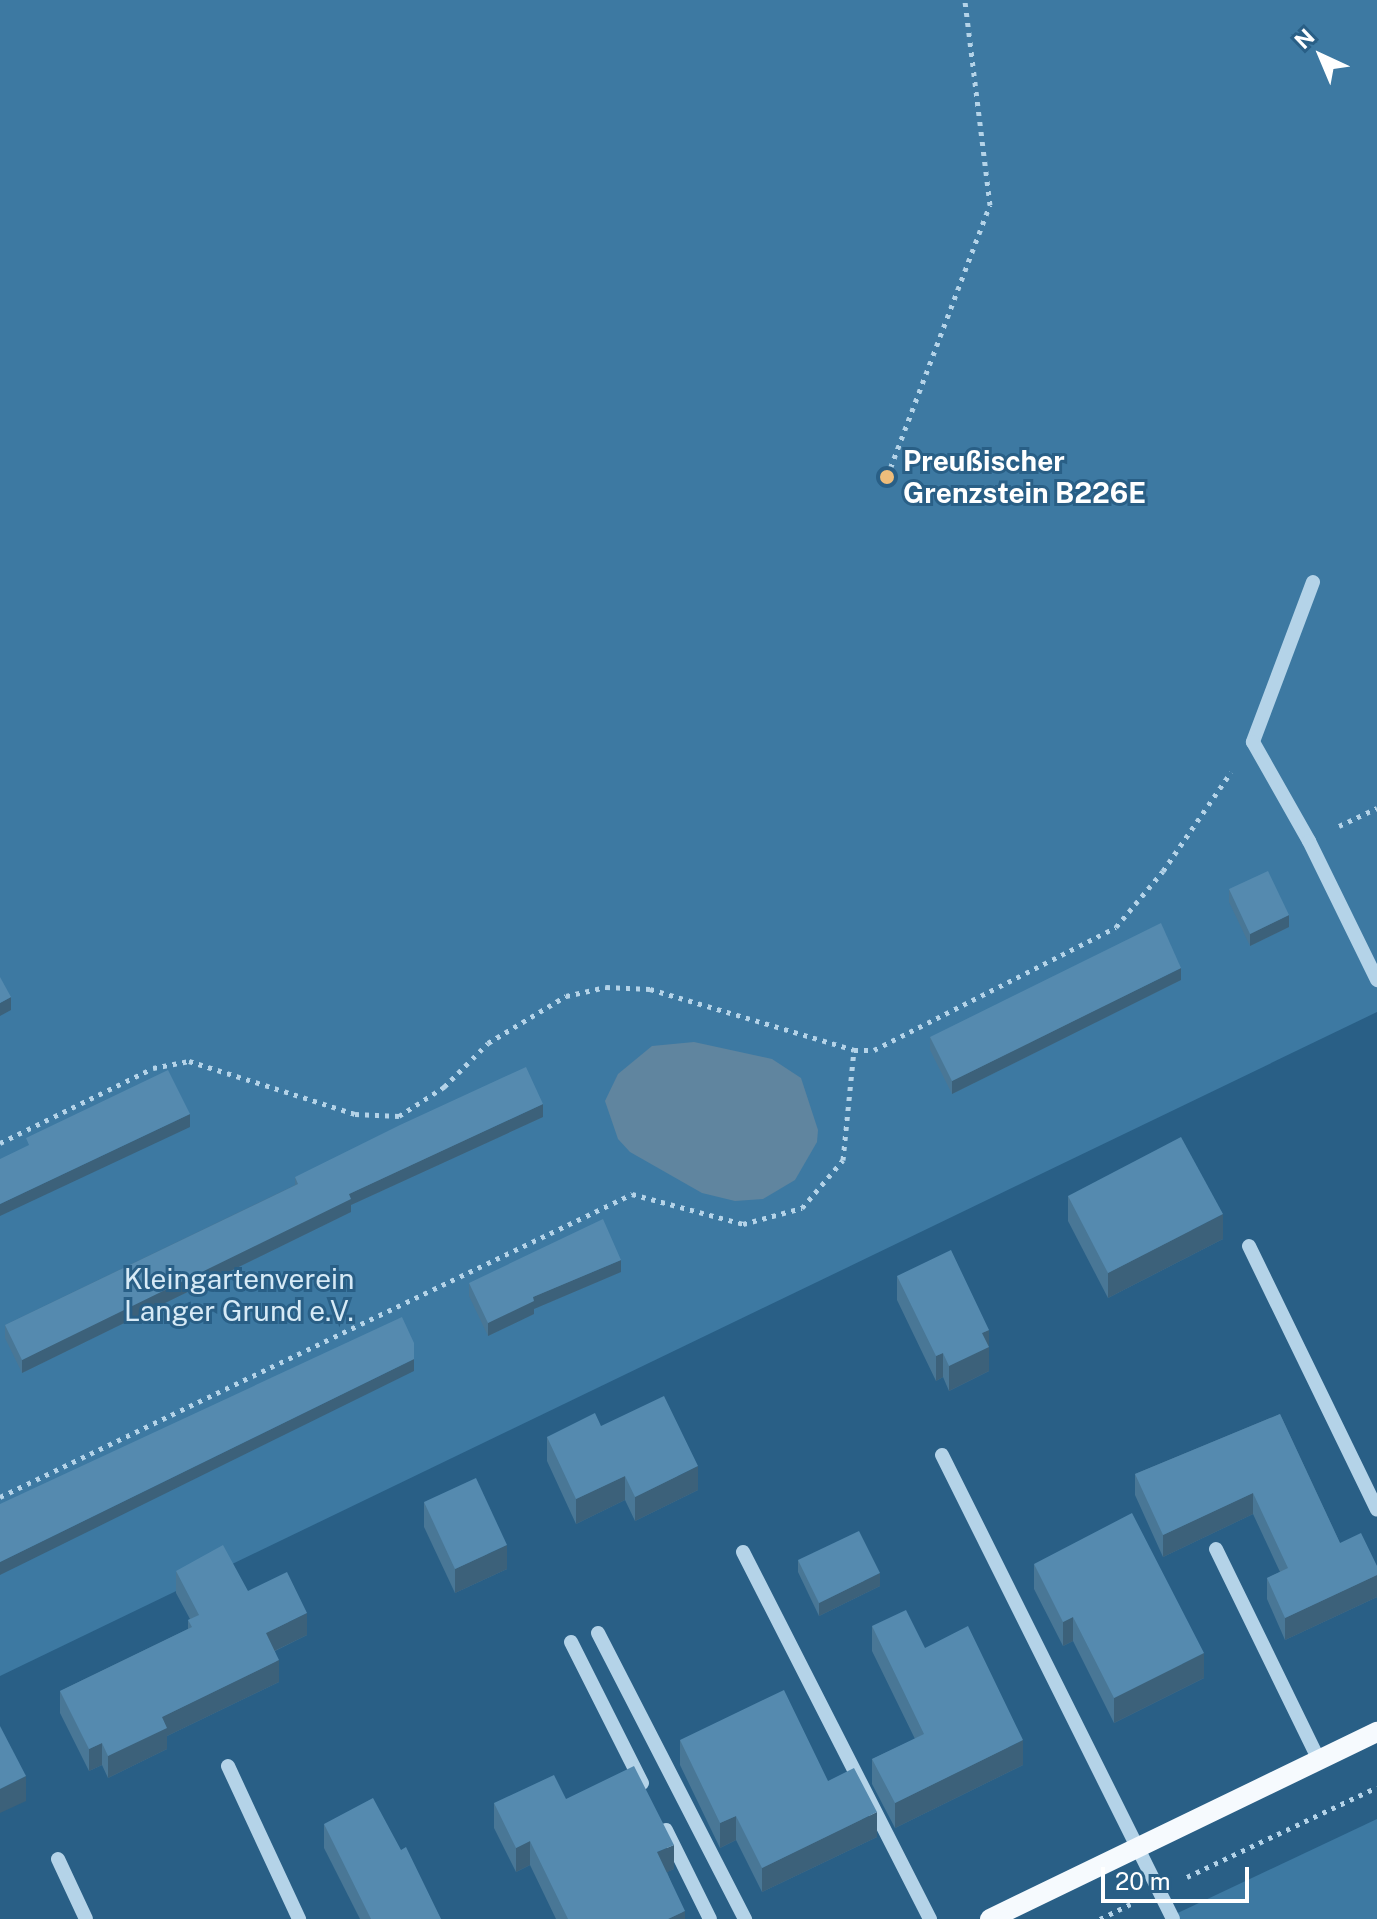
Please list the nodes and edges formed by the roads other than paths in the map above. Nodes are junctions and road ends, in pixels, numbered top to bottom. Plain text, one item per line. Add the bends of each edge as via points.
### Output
1 (1313, 582) dead end
2 (1377, 980) edge
3 (1249, 1246) dead end
4 (942, 1455) dead end
5 (1377, 1510) edge
6 (1216, 1549) dead end
7 (743, 1552) dead end
8 (598, 1633) dead end
9 (571, 1642) dead end
10 (1377, 1732) edge
11 (1319, 1760) junction
12 (228, 1766) dead end
13 (1140, 1847) junction
14 (58, 1859) dead end
15 (86, 1919) edge
16 (299, 1919) edge
17 (710, 1919) edge
18 (745, 1919) edge
19 (930, 1919) edge
20 (990, 1919) edge
21 (1173, 1919) edge

1 - 2 lane via 1253,742
3 - 5 lane
4 - 13 lane
6 - 11 lane
7 - 19 lane
8 - 18 lane
9 - 17 lane
10 - 11 main road
11 - 13 main road
12 - 16 lane
13 - 20 main road
13 - 21 lane
14 - 15 lane

